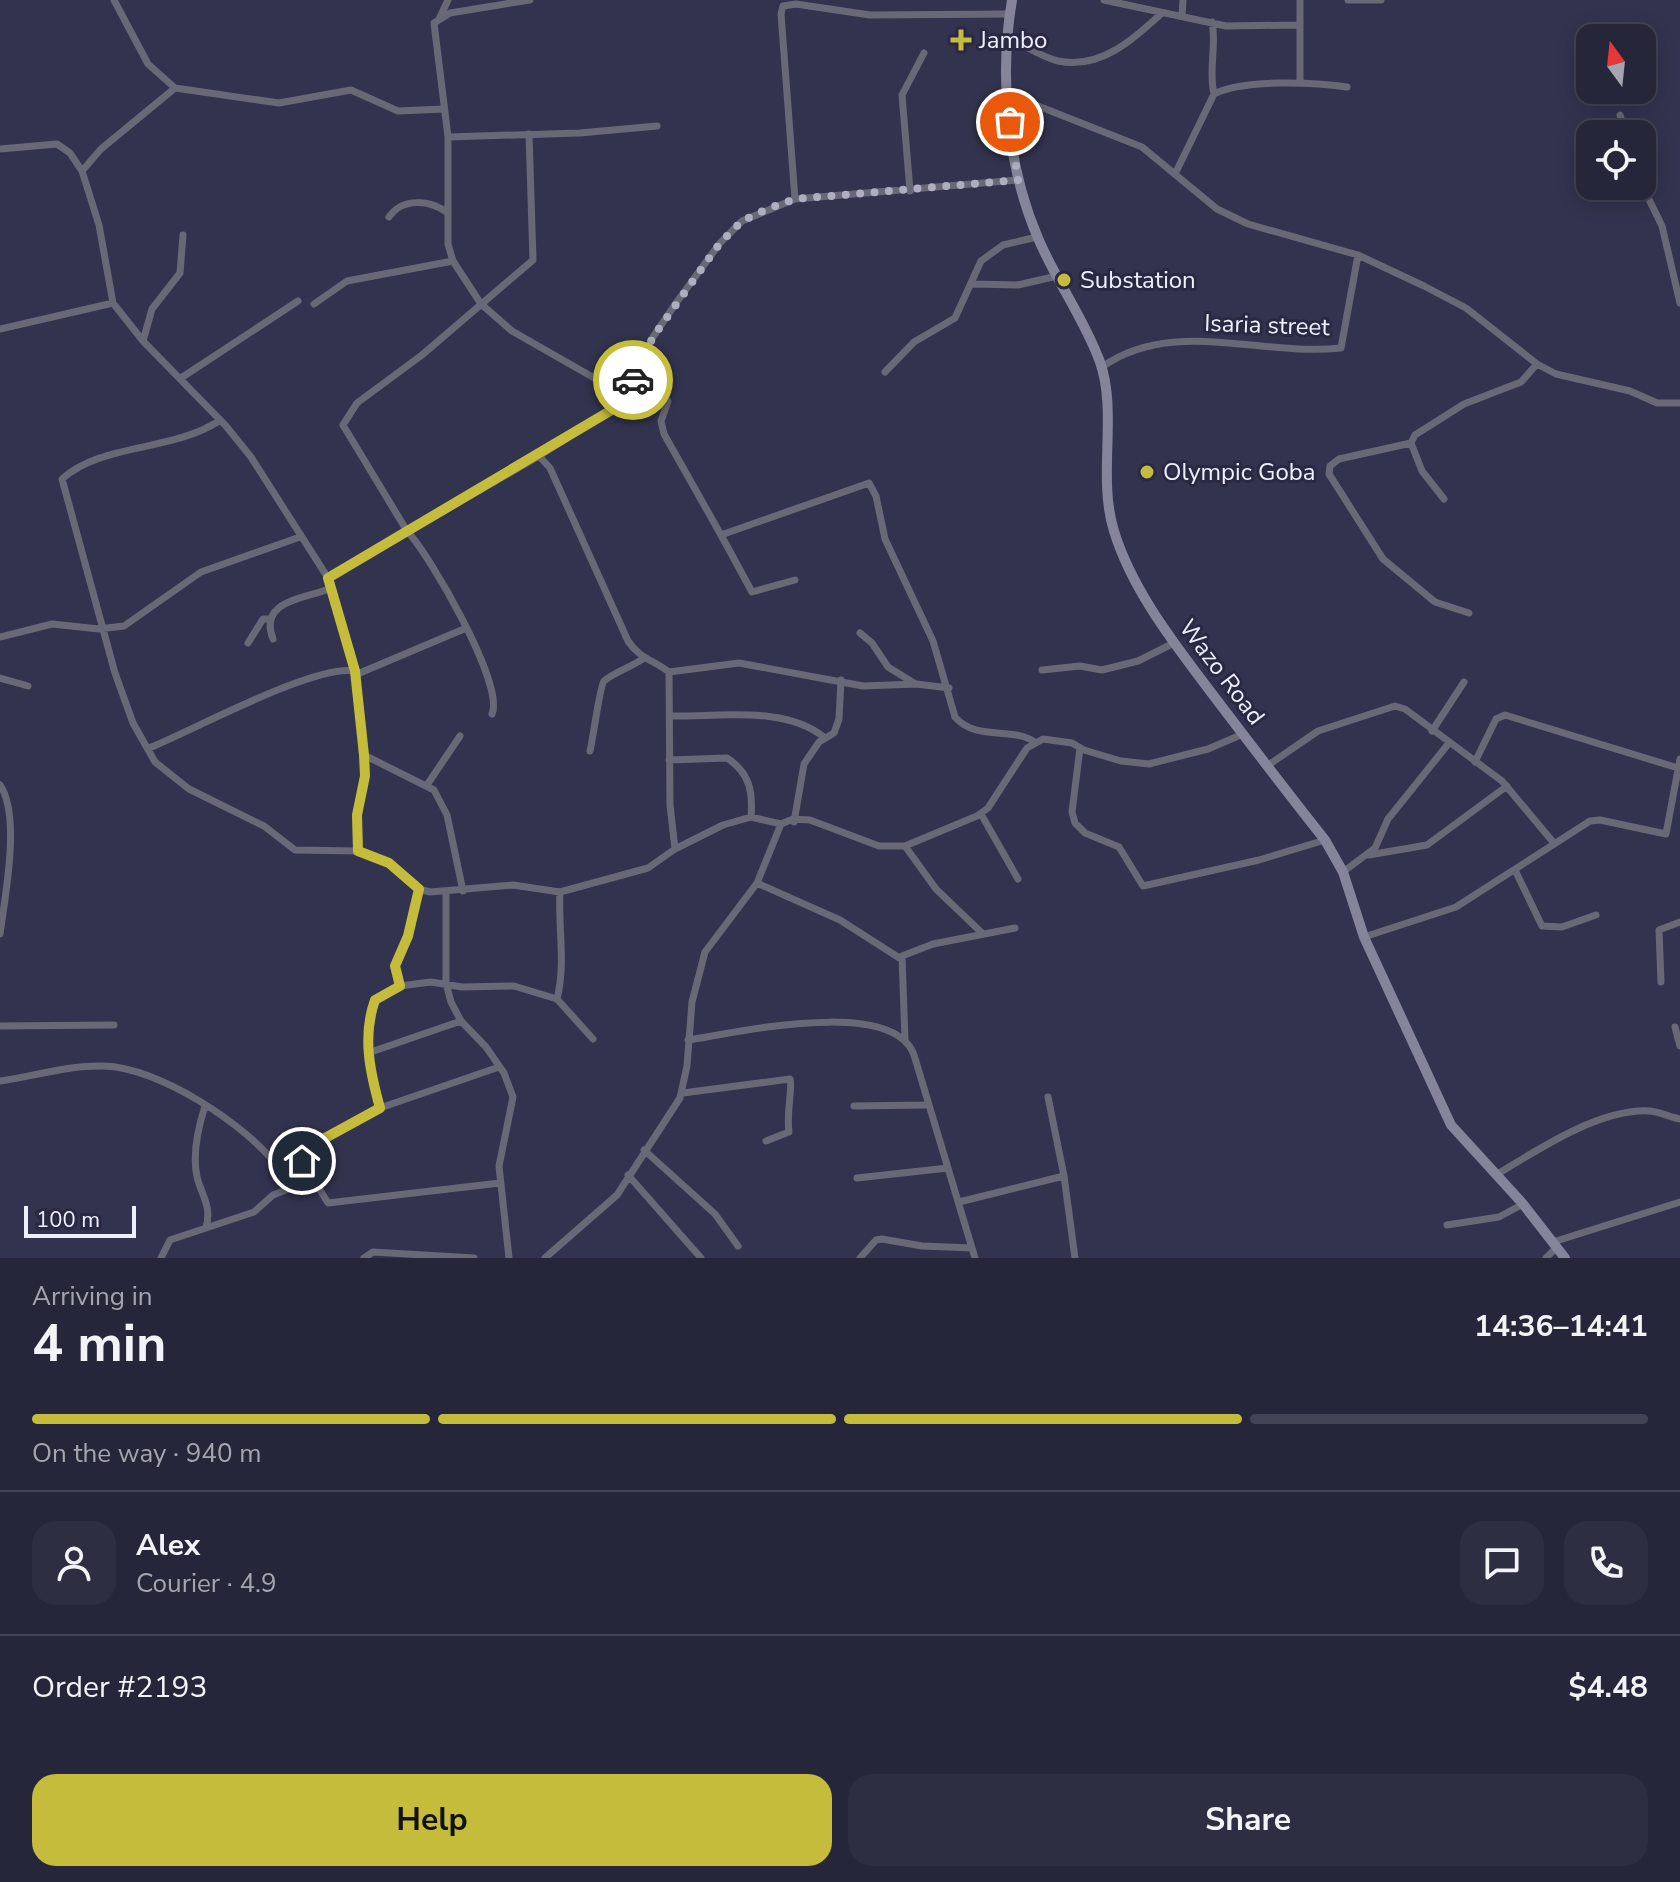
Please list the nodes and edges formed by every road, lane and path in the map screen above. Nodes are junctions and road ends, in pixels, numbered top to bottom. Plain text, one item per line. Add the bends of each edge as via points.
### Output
1 (114, 0) edge
2 (448, 0) edge
3 (530, 0) edge
4 (1012, 0) edge
5 (1104, 0) edge
6 (1183, 0) edge
7 (1300, 0) edge
8 (1348, 0) edge
9 (1381, 0) edge
10 (1162, 13) junction
11 (1009, 14) junction
12 (1182, 16) junction
13 (440, 17) junction
14 (1212, 22) junction
15 (1297, 25) junction
16 (1007, 38) junction
17 (924, 53) dead end
18 (1300, 81) junction
19 (1347, 87) dead end
20 (175, 88) junction
21 (1214, 94) junction
22 (1006, 100) junction
23 (444, 109) junction
24 (1620, 115) dead end
25 (1622, 120) edge
26 (657, 126) dead end
27 (529, 134) junction
28 (448, 137) junction
29 (0, 149) edge
30 (82, 171) junction
31 (1176, 172) junction
32 (1018, 180) junction
33 (910, 191) junction
34 (795, 199) junction
35 (1649, 200) edge
36 (448, 213) junction
37 (389, 217) dead end
38 (183, 235) dead end
39 (1037, 237) junction
40 (1358, 255) junction
41 (453, 261) junction
42 (1057, 276) junction
43 (972, 284) junction
44 (298, 301) dead end
45 (113, 303) junction
46 (1680, 303) edge
47 (314, 304) dead end
48 (481, 304) junction
49 (0, 329) edge
50 (143, 341) junction
51 (1537, 364) junction
52 (1102, 367) junction
53 (638, 372) junction
54 (885, 372) dead end
55 (181, 378) junction
56 (624, 395) junction
57 (1680, 403) edge
58 (219, 421) junction
59 (1411, 443) junction
60 (539, 456) junction
61 (1444, 499) dead end
62 (407, 531) junction
63 (721, 535) junction
64 (300, 537) junction
65 (328, 578) junction
66 (795, 580) dead end
67 (329, 589) junction
68 (1469, 613) dead end
69 (270, 619) junction
70 (105, 629) junction
71 (464, 629) junction
72 (860, 633) dead end
73 (0, 637) edge
74 (273, 639) dead end
75 (248, 643) dead end
76 (1172, 644) junction
77 (644, 658) junction
78 (1042, 670) dead end
79 (669, 672) junction
80 (355, 673) junction
81 (0, 678) edge
82 (841, 680) junction
83 (1464, 682) dead end
84 (916, 684) junction
85 (28, 686) dead end
86 (949, 688) junction
87 (492, 714) dead end
88 (671, 716) junction
89 (1432, 731) junction
90 (1243, 734) junction
91 (460, 736) dead end
92 (825, 738) junction
93 (1035, 742) junction
94 (1449, 743) junction
95 (149, 748) junction
96 (1080, 748) junction
97 (590, 751) dead end
98 (364, 755) junction
99 (669, 760) junction
100 (1475, 762) junction
101 (1679, 764) edge
102 (1267, 766) junction
103 (0, 785) edge
104 (427, 785) junction
105 (1507, 786) junction
106 (1676, 797) edge
107 (981, 814) junction
108 (751, 817) junction
109 (794, 822) junction
110 (781, 824) junction
111 (1325, 840) junction
112 (1553, 842) junction
113 (905, 846) junction
114 (675, 849) junction
115 (358, 851) junction
116 (1369, 855) junction
117 (1515, 870) junction
118 (1343, 872) junction
119 (1018, 879) dead end
120 (757, 883) junction
121 (419, 889) junction
122 (463, 891) junction
123 (560, 892) junction
124 (446, 893) junction
125 (1596, 915) dead end
126 (1680, 922) edge
127 (1015, 928) dead end
128 (0, 934) edge
129 (983, 934) junction
130 (1364, 937) junction
131 (901, 959) junction
132 (1661, 982) dead end
133 (446, 983) junction
134 (400, 986) junction
135 (557, 999) junction
136 (461, 1021) junction
137 (114, 1025) dead end
138 (0, 1026) edge
139 (1675, 1027) dead end
140 (593, 1039) dead end
141 (688, 1040) junction
142 (905, 1040) junction
143 (1680, 1046) edge
144 (368, 1053) junction
145 (499, 1067) junction
146 (0, 1081) edge
147 (683, 1093) junction
148 (1048, 1097) dead end
149 (926, 1105) junction
150 (205, 1106) junction
151 (854, 1106) dead end
152 (380, 1108) junction
153 (1680, 1119) edge
154 (766, 1141) dead end
155 (644, 1150) junction
156 (278, 1167) dead end
157 (948, 1168) junction
158 (628, 1175) junction
159 (1496, 1175) junction
160 (1064, 1176) junction
161 (857, 1178) dead end
162 (312, 1180) junction
163 (500, 1183) junction
164 (959, 1202) junction
165 (1680, 1202) edge
166 (1523, 1204) junction
167 (1447, 1225) dead end
168 (206, 1227) junction
169 (1555, 1244) junction
170 (738, 1246) dead end
171 (972, 1248) junction
172 (161, 1258) edge
173 (364, 1258) edge
174 (474, 1258) edge
175 (509, 1258) edge
176 (545, 1258) edge
177 (701, 1258) edge
178 (860, 1258) edge
179 (975, 1258) edge
180 (1075, 1258) edge
181 (1546, 1258) edge
182 (1565, 1258) edge

1 - 20 street via 148,64
2 - 13 street
3 - 13 street
4 - 11 main road, Wazo Road
5 - 10 street
6 - 12 street
7 - 15 street
8 - 9 street
10 - 12 street
10 - 16 street via 1123,46 1075,62 1058,61
11 - 16 main road, Wazo Road
11 - 34 street via 870,15 783,6
12 - 14 street
13 - 23 street via 433,32
14 - 15 street
14 - 21 street
15 - 18 street
16 - 22 main road, Wazo Road
17 - 33 street via 902,95
18 - 19 street
18 - 21 street
20 - 23 street via 279,103 351,90 398,111
20 - 30 street
21 - 31 street
22 - 31 street via 1033,104 1126,139
22 - 32 main road, Wazo Road
23 - 28 street
24 - 25 street
26 - 27 street
27 - 28 street
27 - 48 street via 533,260
28 - 36 street
29 - 30 street via 57,144
30 - 45 street via 99,225
31 - 40 street via 1217,209 1248,224
32 - 33 street
32 - 39 main road, Wazo Road
33 - 34 street
34 - 53 street via 742,221 720,243 653,337
35 - 46 street via 1662,226
36 - 37 street via 426,202 401,205
36 - 41 street
38 - 50 street via 180,273 152,309
39 - 42 main road, Wazo Road
39 - 43 street via 1003,245 977,267
40 - 51 street via 1466,308
40 - 52 street, Isaria street via 1341,348 1181,342 1136,347
41 - 47 street via 347,281
41 - 48 street
42 - 43 street via 1018,285
42 - 52 main road, Wazo Road via 1084,320
43 - 54 street via 955,318 914,342
44 - 55 street
45 - 49 street
45 - 50 street
48 - 56 street via 529,343
48 - 62 street via 357,403 343,425
50 - 55 street
51 - 57 street via 1573,380 1630,391 1657,403
51 - 59 street via 1521,382 1440,417
52 - 76 main road, Wazo Road via 1114,531
53 - 56 street
53 - 63 street via 668,401 661,421 664,434
55 - 58 street
56 - 60 street via 610,411
58 - 64 street via 251,457
58 - 70 street via 162,445 103,458 62,479
59 - 61 street via 1422,471
59 - 68 street via 1339,459 1329,474 1383,559 1435,602
60 - 62 street
60 - 77 street via 550,468 628,641
62 - 65 street
62 - 71 street
63 - 66 street via 752,592
63 - 86 street via 869,483 885,539
64 - 65 street
64 - 70 street via 201,572 132,622
65 - 67 street
67 - 69 street via 281,604
67 - 80 street
69 - 74 street
69 - 75 street via 263,619
70 - 73 street via 52,624
70 - 95 street via 133,723
71 - 80 street
71 - 87 street via 482,661 493,695
72 - 84 street via 888,667
76 - 78 street via 1138,661 1102,670
76 - 90 main road, Wazo Road
77 - 79 street
77 - 97 street via 600,689 599,721
79 - 82 street via 739,663
79 - 88 street
80 - 95 street via 318,675
80 - 98 street
81 - 85 street
82 - 84 street via 874,687
82 - 92 street via 839,719 834,733
83 - 89 street
84 - 86 street
86 - 93 street via 955,717 963,726
88 - 92 street via 759,717 801,724
88 - 99 street
89 - 94 street
89 - 102 street via 1395,706 1318,731
90 - 96 street via 1149,764
90 - 102 main road, Wazo Road
91 - 104 street
92 - 109 street via 804,764
93 - 96 street via 1053,739
93 - 107 street
94 - 100 street
94 - 116 street via 1388,819
95 - 115 street via 155,762 189,789 264,826 295,850
96 - 111 street via 1075,823 1119,847 1143,886
98 - 104 street
98 - 115 street
99 - 108 street via 727,758 735,763 745,772 753,794
99 - 114 street
100 - 101 street via 1496,719 1505,715
100 - 105 street
101 - 106 street
102 - 111 main road, Wazo Road
103 - 128 street via 10,808 11,838
104 - 122 street via 447,815
105 - 112 street
105 - 116 street via 1427,845
106 - 112 street via 1664,835 1600,820
107 - 113 street
107 - 119 street
108 - 110 street
108 - 114 street
109 - 110 street
109 - 113 street via 810,820 879,846
110 - 120 street
111 - 118 main road, Wazo Road
112 - 117 street
113 - 129 street via 936,889
114 - 123 street via 648,868
115 - 121 street via 389,863
116 - 118 street
117 - 125 street via 1542,926 1562,927
117 - 130 street via 1456,907
118 - 130 main road, Wazo Road
120 - 131 street via 840,920
120 - 141 street via 705,952
121 - 124 street
121 - 134 street via 395,966
122 - 123 street via 513,885
122 - 124 street
123 - 135 street via 558,941 563,965
124 - 133 street
126 - 132 street via 1659,930
127 - 129 street
129 - 131 street via 933,944
130 - 159 main road, Wazo Road via 1449,1121
131 - 142 street
133 - 134 street
133 - 135 street via 514,986
133 - 136 street
134 - 144 street via 375,1000
135 - 140 street
136 - 144 street
136 - 145 street
137 - 138 street
139 - 143 street
141 - 142 street via 807,1022 884,1028
141 - 147 street
142 - 149 street
144 - 152 street
145 - 152 street
145 - 163 street via 513,1100
146 - 150 street via 107,1066 159,1079
147 - 154 street via 790,1079 789,1132
147 - 155 street
148 - 160 street
149 - 151 street
149 - 157 street
150 - 156 street via 252,1139
150 - 168 street via 196,1167 209,1210
152 - 162 street via 307,1150 301,1159
153 - 159 street via 1648,1111 1590,1124
155 - 158 street
155 - 170 street via 715,1214
157 - 161 street
157 - 164 street
158 - 176 street via 601,1211
158 - 177 street
159 - 166 main road, Wazo Road
160 - 164 street
160 - 180 street
162 - 163 street via 330,1204
162 - 168 street via 273,1195 254,1212
163 - 175 street
164 - 171 street
165 - 169 street
166 - 167 street via 1499,1217
166 - 169 main road, Wazo Road
168 - 172 street via 168,1241
169 - 181 street
169 - 182 main road, Wazo Road
171 - 178 street via 882,1239
171 - 179 street
173 - 174 street via 373,1252

